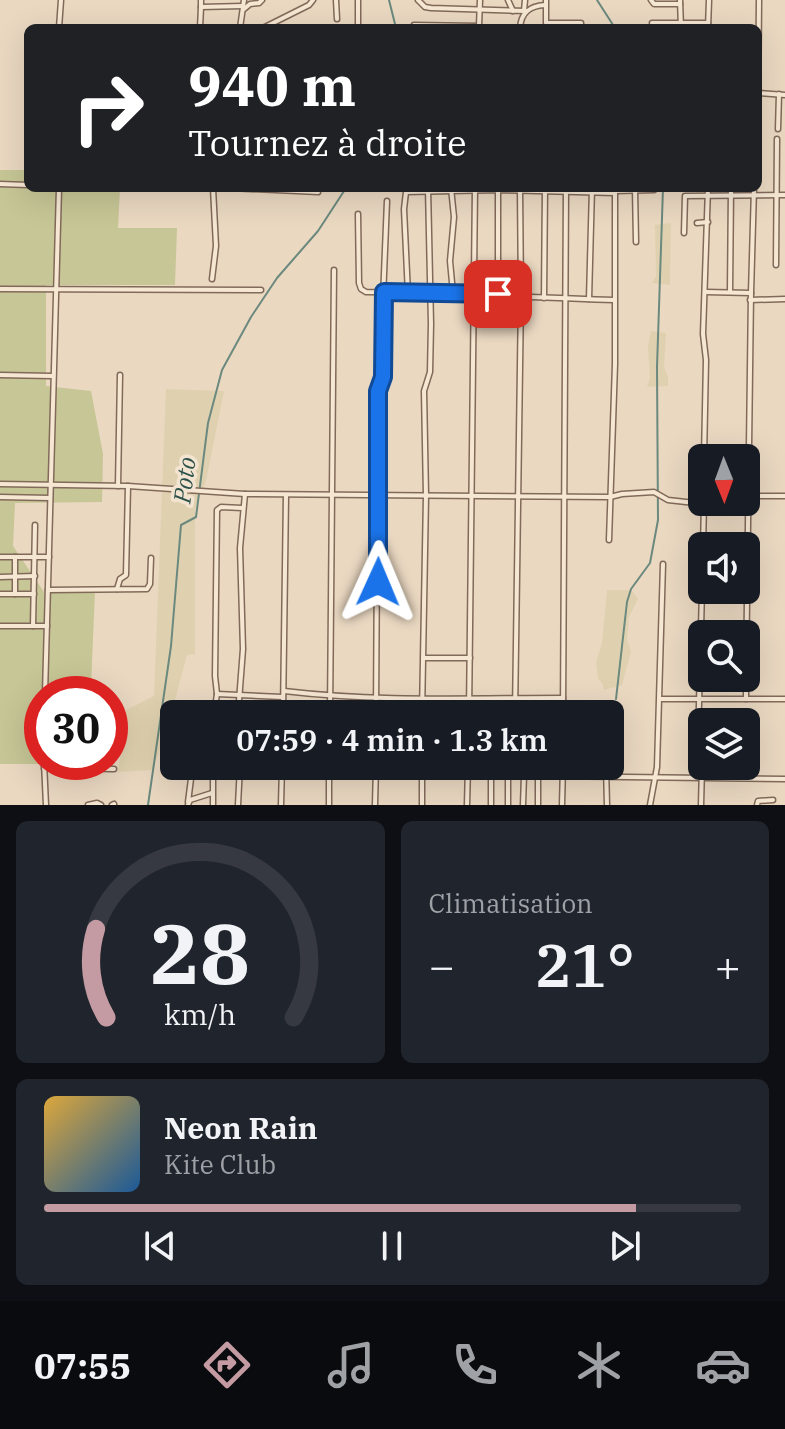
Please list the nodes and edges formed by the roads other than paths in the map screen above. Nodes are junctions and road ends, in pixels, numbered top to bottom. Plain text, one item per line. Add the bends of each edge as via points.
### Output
1 (61, 0) edge
2 (262, 0) edge
3 (313, 0) edge
4 (336, 0) edge
5 (358, 0) edge
6 (418, 0) edge
7 (452, 0) edge
8 (480, 0) edge
9 (508, 0) edge
10 (525, 0) edge
11 (651, 0) edge
12 (709, 0) edge
13 (759, 0) edge
14 (680, 2) edge
15 (201, 3) edge
16 (546, 3) edge
17 (243, 6) edge
18 (452, 8) junction
19 (480, 10) junction
20 (513, 11) junction
21 (525, 11) junction
22 (337, 19) dead end
23 (652, 23) dead end
24 (59, 24) edge
25 (200, 24) edge
26 (271, 24) edge
27 (358, 24) edge
28 (479, 24) edge
29 (520, 24) edge
30 (546, 24) edge
31 (662, 24) edge
32 (681, 24) edge
33 (708, 24) edge
34 (759, 24) edge
35 (762, 93) edge
36 (782, 95) edge
37 (778, 129) dead end
38 (777, 139) dead end
39 (0, 184) edge
40 (24, 185) edge
41 (59, 192) edge
42 (213, 192) edge
43 (406, 192) edge
44 (428, 192) edge
45 (451, 192) edge
46 (475, 192) edge
47 (498, 192) edge
48 (520, 192) edge
49 (545, 192) edge
50 (566, 192) edge
51 (592, 192) edge
52 (615, 192) edge
53 (635, 192) edge
54 (708, 192) edge
55 (731, 192) edge
56 (753, 192) edge
57 (753, 195) junction
58 (785, 195) edge
59 (731, 196) junction
60 (778, 196) junction
61 (708, 197) junction
62 (387, 201) dead end
63 (358, 214) dead end
64 (708, 222) junction
65 (697, 223) dead end
66 (684, 233) dead end
67 (636, 242) dead end
68 (776, 265) dead end
69 (334, 270) dead end
70 (212, 279) dead end
71 (0, 289) edge
72 (57, 290) junction
73 (261, 290) dead end
74 (384, 292) junction
75 (706, 292) junction
76 (730, 292) junction
77 (453, 293) junction
78 (751, 293) junction
79 (408, 294) junction
80 (430, 294) junction
81 (498, 294) junction
82 (473, 295) junction
83 (521, 297) junction
84 (544, 298) junction
85 (565, 298) junction
86 (589, 299) junction
87 (785, 299) edge
88 (614, 300) junction
89 (750, 300) junction
90 (0, 375) edge
91 (120, 375) dead end
92 (52, 376) junction
93 (704, 444) edge
94 (748, 444) edge
95 (0, 484) edge
96 (50, 485) junction
97 (118, 486) junction
98 (128, 486) junction
99 (245, 494) junction
100 (286, 495) junction
101 (332, 495) junction
102 (378, 495) junction
103 (426, 496) junction
104 (472, 496) junction
105 (760, 496) edge
106 (785, 496) edge
107 (0, 497) edge
108 (519, 497) junction
109 (563, 497) junction
110 (610, 497) junction
111 (50, 498) junction
112 (688, 502) edge
113 (242, 508) junction
114 (747, 516) edge
115 (35, 525) dead end
116 (609, 540) dead end
117 (0, 557) edge
118 (15, 557) junction
119 (35, 557) junction
120 (49, 557) junction
121 (151, 558) dead end
122 (663, 564) dead end
123 (15, 576) junction
124 (35, 576) junction
125 (0, 577) edge
126 (117, 589) junction
127 (48, 590) junction
128 (0, 594) edge
129 (15, 594) junction
130 (34, 594) junction
131 (702, 604) edge
132 (746, 620) edge
133 (0, 626) edge
134 (33, 626) junction
135 (47, 626) junction
136 (424, 658) junction
137 (470, 658) junction
138 (46, 676) edge
139 (746, 692) edge
140 (217, 694) junction
141 (241, 694) junction
142 (284, 694) junction
143 (330, 697) junction
144 (376, 698) junction
145 (422, 698) junction
146 (469, 698) junction
147 (516, 698) junction
148 (563, 698) joint
149 (661, 699) junction
150 (701, 699) junction
151 (746, 699) junction
152 (785, 699) edge
153 (216, 700) edge
154 (240, 700) edge
155 (284, 700) edge
156 (700, 708) edge
157 (624, 777) edge
158 (656, 777) junction
159 (688, 778) edge
160 (760, 779) edge
161 (785, 779) edge
162 (45, 780) edge
163 (191, 780) edge
164 (214, 780) edge
165 (239, 780) edge
166 (282, 780) edge
167 (329, 780) edge
168 (376, 780) edge
169 (422, 780) edge
170 (468, 780) edge
171 (491, 780) edge
172 (511, 780) edge
173 (524, 780) edge
174 (538, 780) edge
175 (563, 780) edge
176 (607, 780) edge
177 (702, 780) edge
178 (213, 792) junction
179 (773, 800) dead end
180 (188, 803) edge
181 (46, 805) edge
182 (88, 805) edge
183 (101, 805) edge
184 (213, 805) edge
185 (238, 805) edge
186 (281, 805) edge
187 (329, 805) edge
188 (375, 805) edge
189 (422, 805) edge
190 (467, 805) edge
191 (491, 805) edge
192 (508, 805) edge
193 (523, 805) edge
194 (538, 805) edge
195 (562, 805) edge
196 (607, 805) edge
197 (650, 805) edge
198 (701, 805) edge
199 (757, 805) edge

1 - 24 street
2 - 17 street
3 - 26 street
4 - 22 street
5 - 27 street
6 - 18 street via 425,7
7 - 18 street
8 - 19 street
9 - 20 street
10 - 21 street
11 - 14 street
12 - 33 street
13 - 34 street
14 - 32 street
15 - 17 street
15 - 25 street
16 - 21 street
16 - 30 street
18 - 19 street
19 - 20 street
19 - 28 street
20 - 21 street
21 - 29 street
23 - 31 street
35 - 36 street
36 - 37 street
38 - 60 street
39 - 40 street
41 - 72 street
42 - 70 street
43 - 79 street
44 - 80 street
45 - 77 street
46 - 82 street
47 - 81 street
48 - 83 street
49 - 84 street
50 - 85 street
51 - 86 street
52 - 88 street
53 - 67 street
54 - 61 street
55 - 59 street
56 - 57 street
57 - 59 street
57 - 60 street
57 - 78 street
58 - 60 street
59 - 61 street
59 - 76 street
60 - 68 street
61 - 64 street
61 - 66 street via 683,198
62 - 74 street
63 - 74 street via 360,286 366,292
64 - 65 street
64 - 75 street
69 - 101 street
71 - 72 street
72 - 73 street
72 - 92 street
74 - 79 street
74 - 102 street
75 - 76 street
75 - 93 street
76 - 78 street
77 - 80 street
77 - 82 street
78 - 89 street
79 - 80 street
80 - 103 street via 430,372 424,391
81 - 82 street
81 - 83 street
82 - 104 street
83 - 84 street
83 - 108 street
84 - 85 street
85 - 86 street
85 - 109 street
86 - 88 street
87 - 89 street
88 - 110 street
89 - 94 street
90 - 92 street
91 - 97 street
92 - 96 street
95 - 96 street
96 - 97 street
96 - 111 street
97 - 98 street
98 - 99 street
98 - 126 street via 126,575
99 - 100 street
99 - 113 street
100 - 101 street
100 - 142 street
101 - 102 street
101 - 143 street
102 - 103 street
102 - 144 street
103 - 104 street
103 - 136 street
104 - 108 street
104 - 137 street
105 - 106 street
107 - 111 street
108 - 109 street
108 - 147 street
109 - 110 street
109 - 148 street
110 - 112 street via 654,492
110 - 116 street
111 - 120 street
113 - 140 street via 217,510
113 - 141 street
114 - 132 street
115 - 119 street
117 - 118 street
118 - 119 street
118 - 123 street
119 - 120 street
119 - 124 street
120 - 127 street
121 - 126 street via 149,588
122 - 149 street
123 - 124 street
123 - 125 street
123 - 129 street
124 - 130 street
126 - 127 street
127 - 135 street
128 - 129 street
129 - 130 street
130 - 134 street
131 - 150 street
133 - 134 street
134 - 135 street
135 - 138 street
136 - 137 street
136 - 145 street
137 - 146 street
139 - 151 street
140 - 141 street
140 - 153 street
141 - 142 street
141 - 154 street
142 - 143 street
142 - 155 street
143 - 144 street
144 - 145 street
145 - 146 street
146 - 147 street
147 - 148 street
149 - 150 street
149 - 158 street
150 - 151 street
150 - 156 street
151 - 152 street
157 - 158 street
158 - 159 street
158 - 197 street
160 - 161 street
162 - 181 street
163 - 180 street
164 - 178 street
165 - 185 street
166 - 186 street
167 - 187 street
168 - 188 street
169 - 189 street
170 - 190 street
171 - 191 street
172 - 192 street
173 - 193 street
174 - 194 street
175 - 195 street
176 - 196 street
177 - 198 street
178 - 180 street
178 - 184 street
179 - 199 street
182 - 183 street

